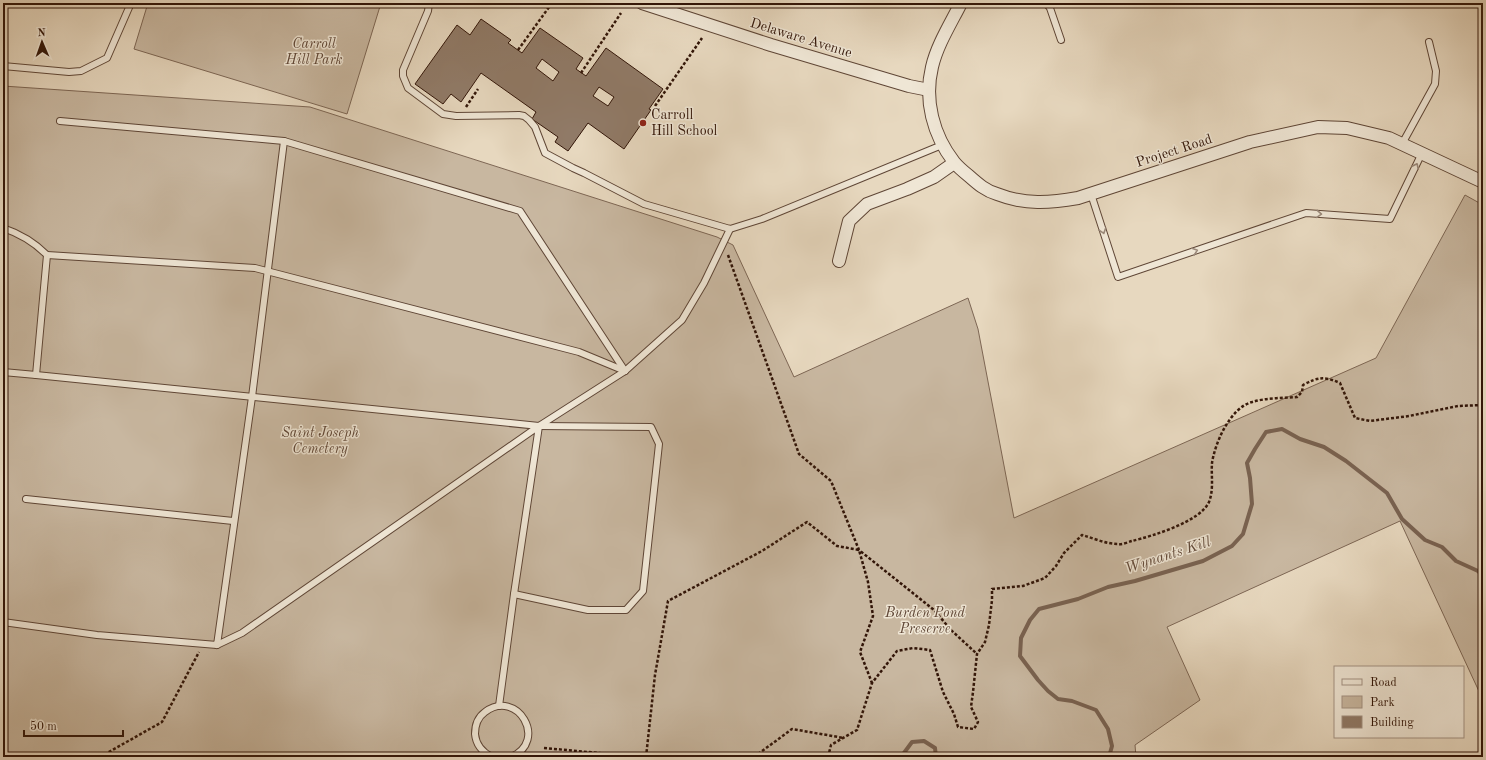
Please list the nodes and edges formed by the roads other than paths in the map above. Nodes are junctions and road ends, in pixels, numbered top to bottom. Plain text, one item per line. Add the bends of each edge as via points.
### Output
1 (131, 3) edge
2 (429, 3) edge
3 (642, 3) edge
4 (961, 3) edge
5 (1046, 3) edge
6 (1061, 40) dead end
7 (1429, 42) dead end
8 (3, 66) edge
9 (929, 90) junction
10 (60, 121) dead end
11 (284, 141) junction
12 (1402, 144) junction
13 (942, 145) junction
14 (1422, 153) junction
15 (954, 163) junction
16 (1483, 182) edge
17 (1091, 194) junction
18 (3, 228) edge
19 (730, 229) junction
20 (47, 255) junction
21 (839, 261) dead end
22 (268, 272) junction
23 (625, 371) junction
24 (3, 372) edge
25 (36, 375) junction
26 (252, 397) junction
27 (539, 426) junction
28 (26, 499) dead end
29 (234, 521) junction
30 (514, 594) junction
31 (3, 622) edge
32 (217, 645) junction
33 (499, 706) junction
34 (492, 757) edge
35 (511, 757) edge

1 - 8 lane via 107,58 81,71
2 - 19 lane via 403,70 408,88 443,114 524,116 535,127 545,153 644,204
3 - 9 street, Delaware Avenue via 771,45
4 - 9 street, Project Road via 935,56
5 - 6 lane
7 - 12 lane via 1436,71 1435,84
9 - 13 street, Project Road via 931,117
10 - 11 lane
11 - 22 lane
11 - 23 lane via 520,211
12 - 14 street, Project Road
12 - 17 street, Project Road via 1389,138 1346,128 1318,128 1250,142
13 - 15 street, Project Road
13 - 19 lane
14 - 16 street, Project Road
17 -> 14 lane via 1118,277 1306,213 1390,219
15 - 17 street, Project Road via 981,187 1012,199 1052,203
15 - 21 street via 934,177 867,204 848,221
18 - 20 lane via 40,248
19 - 23 lane via 704,283 682,320
20 - 22 lane via 255,268
20 - 25 lane
22 - 23 lane via 579,352
22 - 26 lane
23 - 27 lane
24 - 25 lane
25 - 26 lane
26 - 27 lane
26 - 29 lane
27 - 30 lane
27 - 30 lane via 651,427 659,444 643,591 626,610 588,610
27 - 32 lane via 242,633
28 - 29 lane
29 - 32 lane
30 - 33 lane
31 - 32 lane via 97,635
33 - 34 lane via 490,708 483,714 477,721 475,730 480,748
33 - 35 lane via 507,706 518,712 526,722 528,730 524,746

